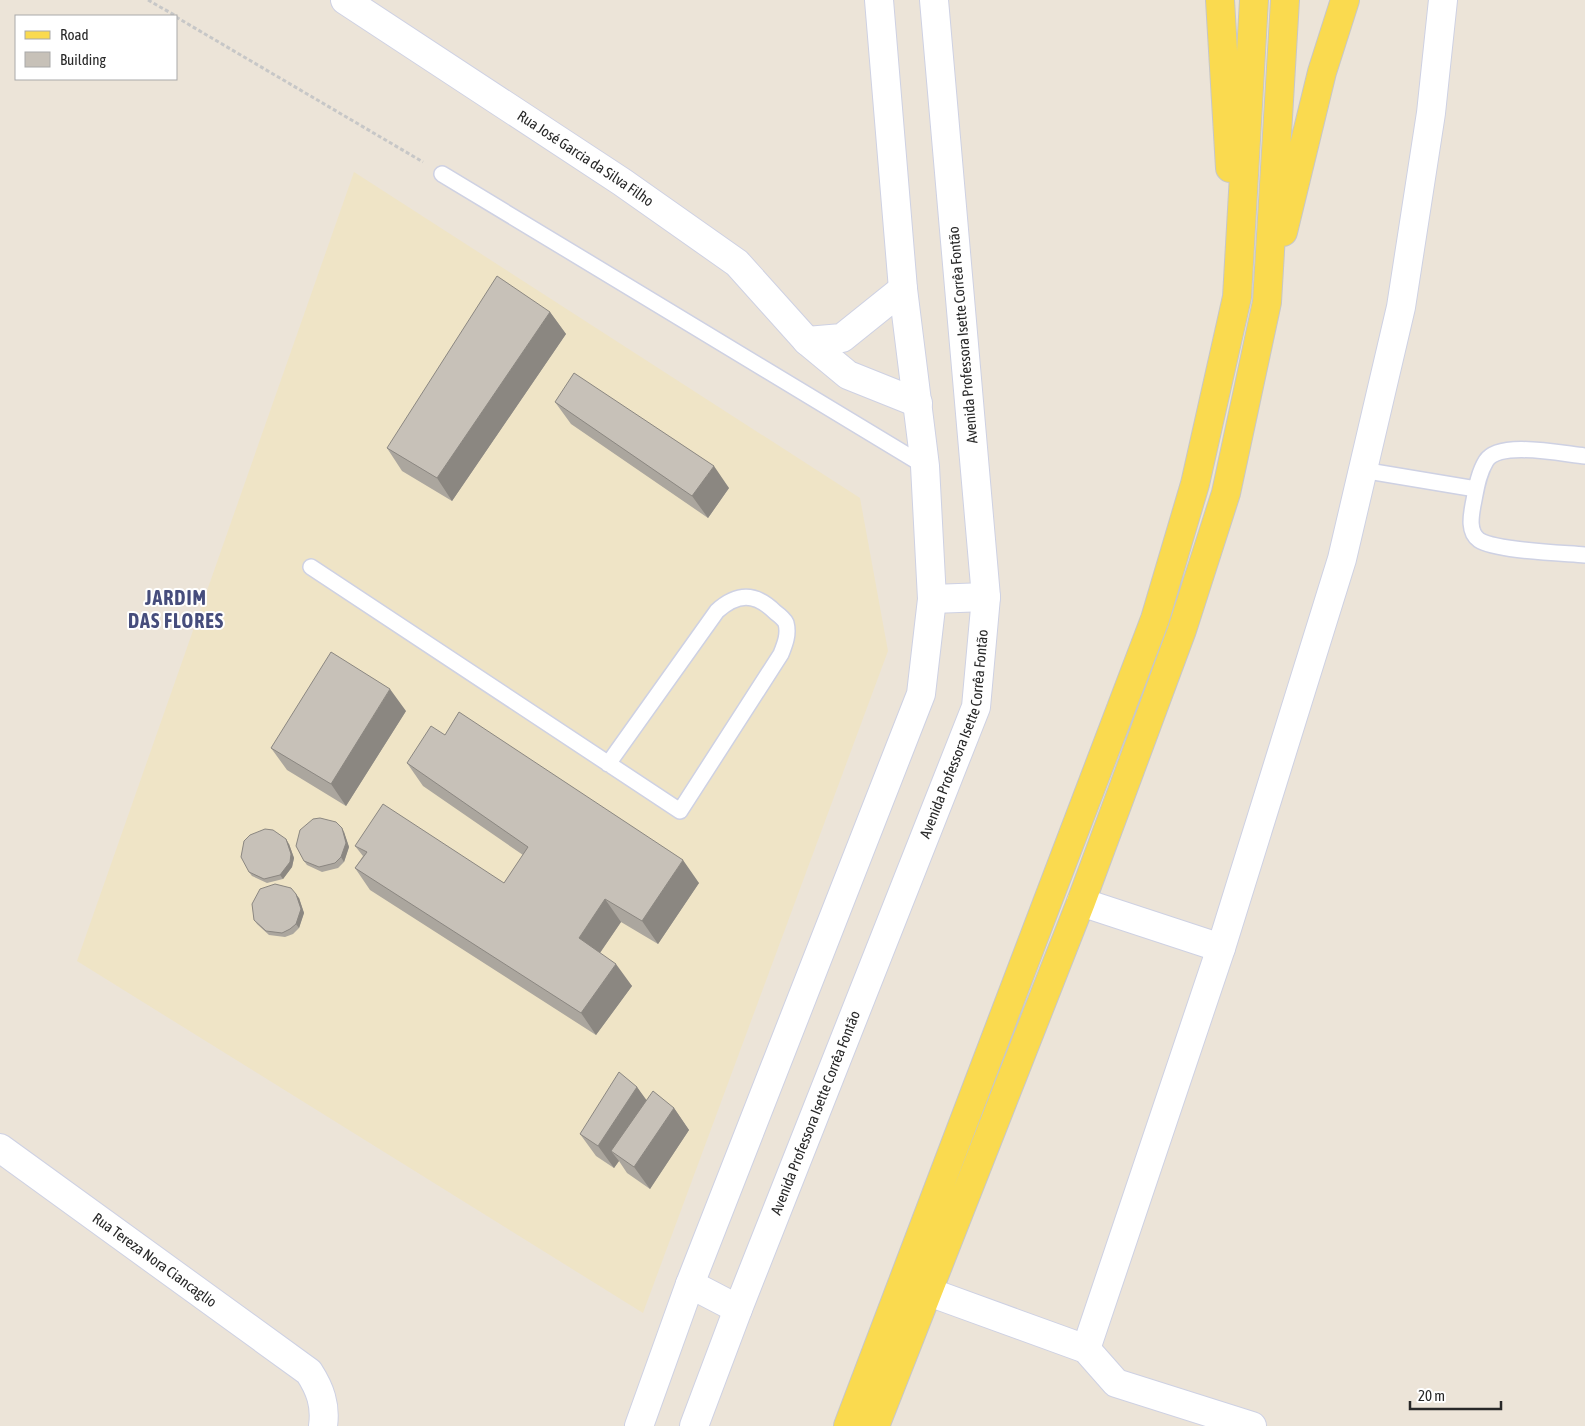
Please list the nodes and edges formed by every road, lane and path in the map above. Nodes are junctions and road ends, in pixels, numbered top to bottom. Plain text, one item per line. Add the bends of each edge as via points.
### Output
1 (148, 0) edge
2 (345, 0) edge
3 (880, 0) edge
4 (934, 0) edge
5 (1220, 0) edge
6 (1254, 0) edge
7 (1285, 0) edge
8 (1345, 0) edge
9 (1443, 0) edge
10 (174, 15) edge
11 (178, 17) edge
12 (442, 174) joint
13 (903, 289) junction
14 (1237, 297) junction
15 (1267, 302) junction
16 (807, 341) junction
17 (918, 403) junction
18 (1585, 456) edge
19 (925, 466) junction
20 (1362, 470) junction
21 (1476, 489) junction
22 (1585, 555) edge
23 (311, 567) dead end
24 (986, 597) junction
25 (932, 598) junction
26 (608, 764) junction
27 (1081, 902) junction
28 (1221, 948) junction
29 (0, 1148) edge
30 (690, 1284) junction
31 (930, 1292) junction
32 (738, 1309) junction
33 (1086, 1349) junction
34 (323, 1426) edge
35 (639, 1426) edge
36 (694, 1426) edge
37 (848, 1426) edge
38 (875, 1426) edge
39 (1252, 1426) edge

1 - 10 path
2 - 16 street, Rua José Garcia da Silva Filho via 622,182 737,263
3 - 13 street
4 - 24 street, Avenida Professora Isette Corrêa Fontão
5 - 14 main road
6 - 14 main road
7 - 15 main road
8 - 15 main road via 1322,72
9 - 20 street via 1431,113 1401,306
11 - 12 path
12 - 19 lane
13 - 16 street via 842,338
13 - 17 street
14 - 37 main road via 1195,484 1155,619
15 - 27 main road via 1226,493 1182,630
16 - 17 street, Rua José Garcia da Silva Filho via 848,375
17 - 19 street
18 - 21 lane via 1520,449 1500,451 1486,459
19 - 25 street
20 - 21 lane
20 - 28 street via 1342,559
21 - 22 lane via 1472,531 1479,540 1494,545
23 - 26 lane
24 - 25 street
24 - 32 street, Avenida Professora Isette Corrêa Fontão via 976,707
25 - 30 street via 921,694
26 - 26 lane via 680,811 782,654 788,637 786,622 767,603 748,596 730,599 717,611
27 - 28 street
27 - 31 main road
28 - 33 street
29 - 34 street, Rua Tereza Nora Ciancaglio via 309,1372 322,1399
30 - 32 street
30 - 35 street
31 - 33 street
31 - 38 main road
32 - 36 street, Avenida Professora Isette Corrêa Fontão
33 - 39 street via 1116,1383

